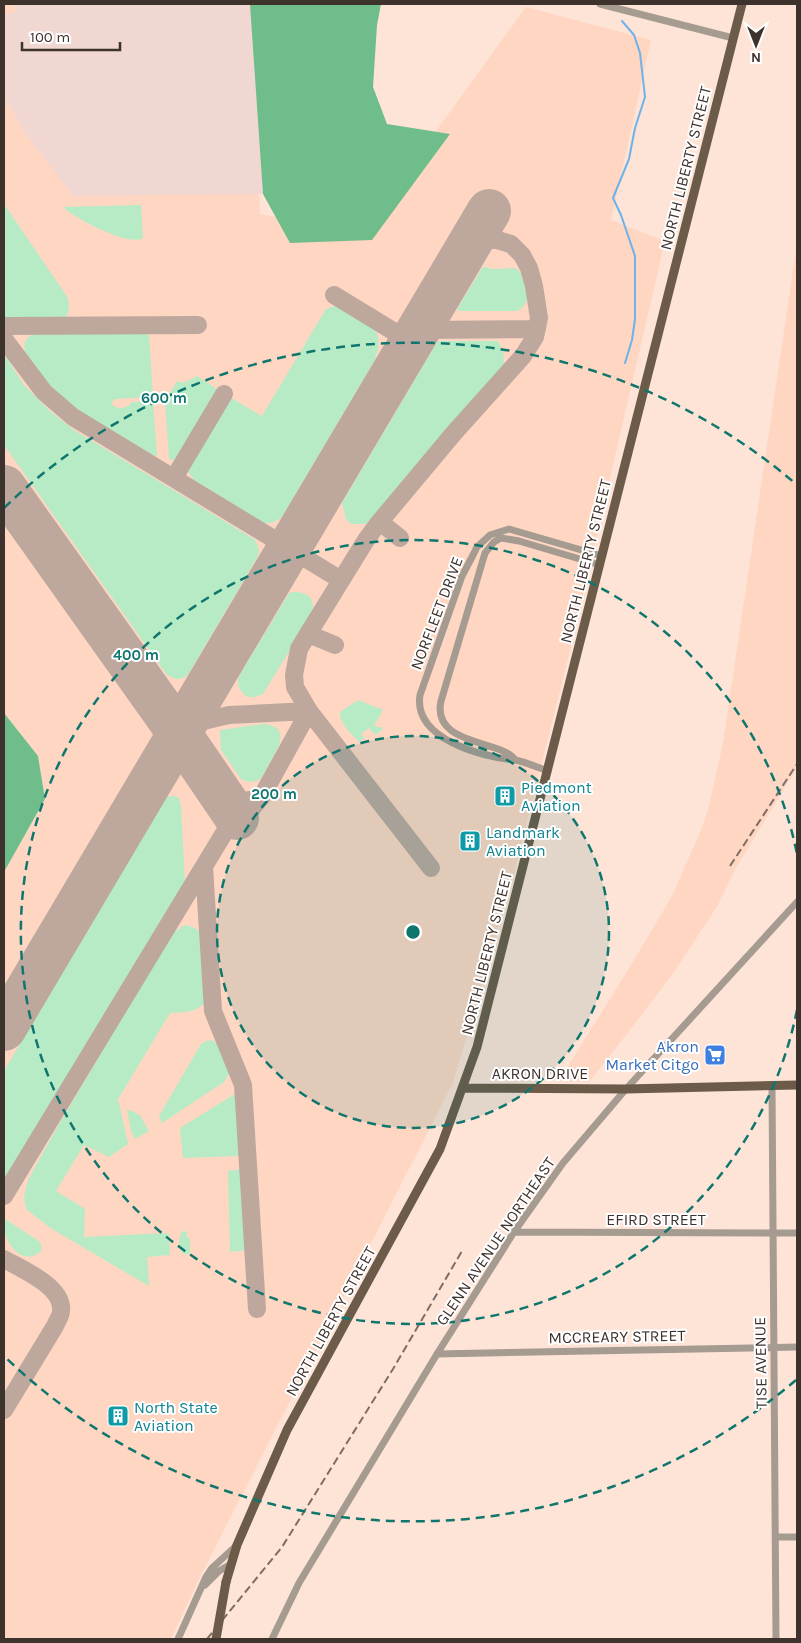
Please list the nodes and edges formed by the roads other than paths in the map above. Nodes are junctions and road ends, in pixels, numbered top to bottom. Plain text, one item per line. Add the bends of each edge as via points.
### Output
1 (600, 4) edge
2 (742, 4) edge
3 (733, 38) junction
4 (513, 530) junction
5 (511, 539) junction
6 (565, 545) junction
7 (563, 554) junction
8 (602, 556) junction
9 (600, 565) junction
10 (515, 760) junction
11 (548, 770) junction
12 (797, 902) edge
13 (797, 1085) edge
14 (772, 1087) junction
15 (462, 1088) junction
16 (626, 1089) junction
17 (514, 1232) junction
18 (773, 1233) junction
19 (797, 1233) edge
20 (774, 1347) junction
21 (797, 1347) edge
22 (437, 1354) junction
23 (797, 1537) edge
24 (776, 1538) junction
25 (237, 1545) junction
26 (231, 1564) junction
27 (200, 1591) junction
28 (178, 1639) edge
29 (216, 1639) edge
30 (272, 1639) edge
31 (776, 1639) edge

1 - 3 street
2 - 3 main road, NORTH LIBERTY STREET
3 - 8 main road, NORTH LIBERTY STREET
4 - 5 street
4 - 6 street, NORFLEET DRIVE
4 - 10 street, NORFLEET DRIVE via 490,535 472,556 420,695 420,708 436,734 449,742 505,761
5 - 7 street
5 - 10 street, NORFLEET DRIVE via 501,538 485,553 440,706 442,719 450,730 475,743 512,755
6 - 7 street
6 - 8 street, NORFLEET DRIVE
7 - 9 street
8 - 9 main road, NORTH LIBERTY STREET
9 - 11 main road, NORTH LIBERTY STREET
10 - 11 street, NORFLEET DRIVE
11 - 15 main road, NORTH LIBERTY STREET via 477,1047
12 - 16 street, GLENN AVENUE NORTHEAST
13 - 14 main road, AKRON DRIVE
14 - 16 main road, AKRON DRIVE
14 - 18 street, TISE AVENUE
15 - 16 main road, AKRON DRIVE
15 - 25 main road, NORTH LIBERTY STREET via 440,1149 287,1430
16 - 17 street, GLENN AVENUE NORTHEAST via 563,1163
17 - 18 street, EFIRD STREET
17 - 22 street, GLENN AVENUE NORTHEAST
18 - 19 street, EFIRD STREET
18 - 20 street, TISE AVENUE
20 - 21 street, MCCREARY STREET
20 - 22 street, MCCREARY STREET
20 - 24 street, TISE AVENUE
22 - 30 street, GLENN AVENUE NORTHEAST via 299,1583
23 - 24 street
24 - 31 street, TISE AVENUE
25 - 26 main road, NORTH LIBERTY STREET
25 - 27 street via 212,1568
26 - 27 street via 219,1571
26 - 29 main road, NORTH LIBERTY STREET, bridge
27 - 28 street

